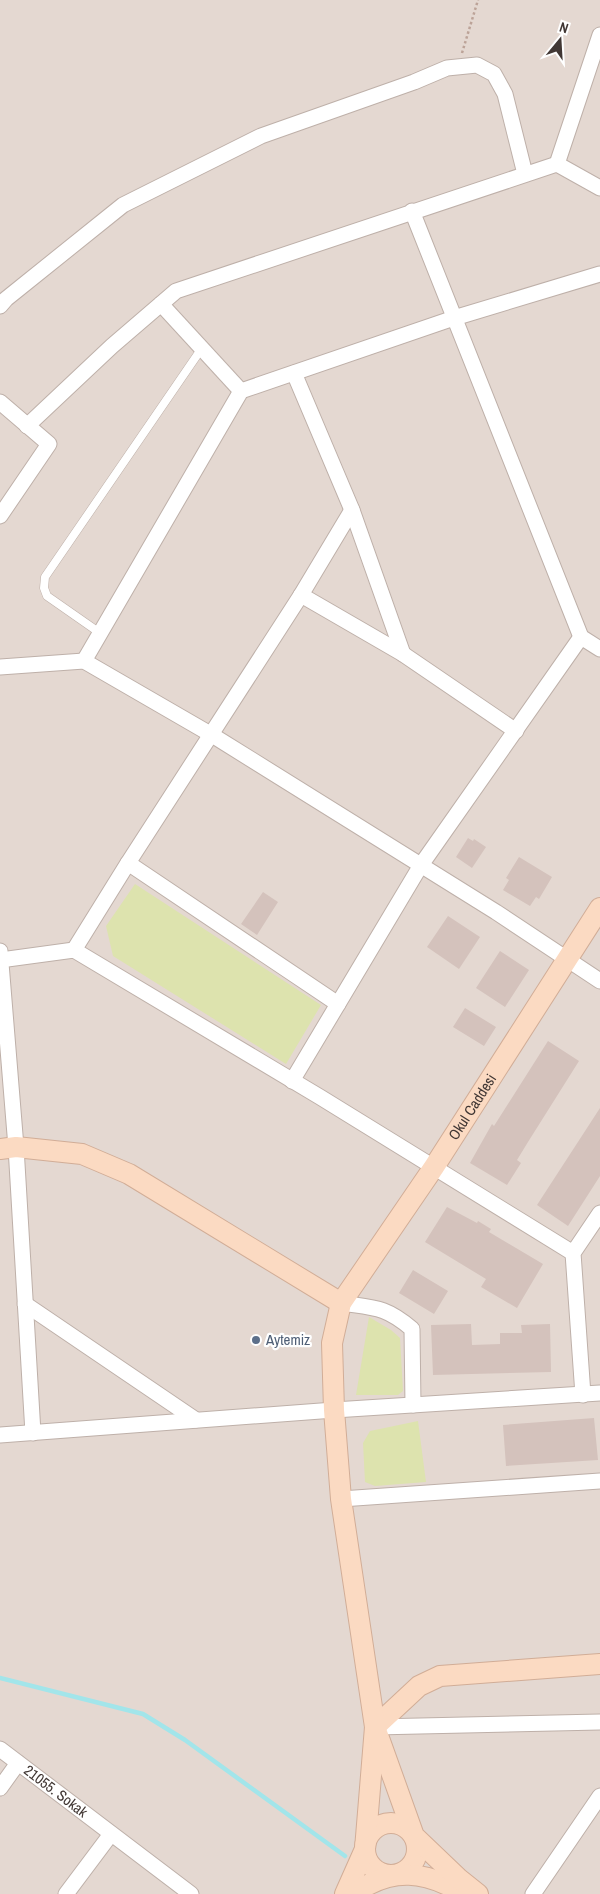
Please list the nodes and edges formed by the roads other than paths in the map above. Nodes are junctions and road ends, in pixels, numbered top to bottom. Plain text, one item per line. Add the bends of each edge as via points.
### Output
1 (600, 35) edge
2 (557, 164) junction
3 (525, 174) junction
4 (600, 188) edge
5 (412, 211) junction
6 (600, 274) edge
7 (161, 304) junction
8 (0, 306) edge
9 (454, 318) junction
10 (202, 348) junction
11 (294, 373) junction
12 (241, 391) junction
13 (0, 402) edge
14 (27, 426) junction
15 (352, 510) junction
16 (0, 516) edge
17 (301, 595) junction
18 (100, 633) junction
19 (580, 637) junction
20 (600, 649) edge
21 (403, 654) junction
22 (84, 661) junction
23 (0, 667) edge
24 (516, 731) junction
25 (212, 734) junction
26 (128, 863) junction
27 (421, 865) junction
28 (600, 908) edge
29 (74, 950) junction
30 (0, 957) edge
31 (567, 959) junction
32 (600, 981) edge
33 (338, 1004) junction
34 (292, 1081) junction
35 (8, 1148) edge
36 (434, 1167) junction
37 (600, 1213) edge
38 (572, 1253) junction
39 (341, 1303) junction
40 (25, 1304) junction
41 (600, 1392) edge
42 (583, 1395) junction
43 (413, 1406) junction
44 (334, 1410) junction
45 (196, 1420) junction
46 (33, 1433) junction
47 (0, 1435) edge
48 (600, 1481) edge
49 (341, 1500) junction
50 (600, 1664) edge
51 (600, 1722) edge
52 (375, 1727) junction
53 (0, 1749) edge
54 (18, 1763) junction
55 (0, 1788) edge
56 (600, 1796) edge
57 (111, 1834) junction
58 (414, 1836) junction
59 (365, 1849) junction
60 (398, 1874) junction
61 (66, 1894) edge
62 (191, 1894) edge
63 (345, 1894) edge
64 (353, 1894) edge
65 (465, 1894) edge
66 (478, 1894) edge
67 (533, 1894) edge

1 - 2 street
2 - 3 street
2 - 4 street
3 - 5 street
3 - 8 street via 505,94 494,74 477,65 447,68 261,136 123,205
5 - 7 street via 176,291
5 - 9 street
6 - 9 street
7 - 10 street
7 - 14 street
9 - 11 street
9 - 19 street
10 - 12 street
10 - 18 lane via 44,577 48,596
11 - 12 street
11 - 15 street
12 - 18 street
13 - 14 street
14 - 16 street via 49,444
15 - 17 street
15 - 21 street
17 - 21 street
17 - 25 street
18 - 22 street
19 - 20 street
19 - 24 street
21 - 24 street
22 - 23 street
22 - 25 street
24 - 27 street
25 - 26 street
25 - 27 street
26 - 29 street
26 - 33 street
27 - 31 street
27 - 33 street
28 - 31 street, Okul Caddesi
29 - 30 street
29 - 34 street
30 - 35 street
31 - 32 street
31 - 36 street, Okul Caddesi
33 - 34 street
34 - 36 street
35 - 39 street via 82,1154 129,1174
35 - 40 street
36 - 38 street
36 - 39 street, Okul Caddesi
37 - 38 street
38 - 42 street
39 - 43 street via 383,1309 412,1329
39 - 44 street via 332,1343
40 - 45 street
40 - 46 street
41 - 42 street
42 - 43 street
43 - 44 street
44 - 45 street
44 - 49 street
45 - 46 street
46 - 47 street
48 - 49 street
49 - 52 street
50 - 52 street via 440,1676 419,1686
51 - 52 street
52 - 58 street
52 - 59 street
53 - 54 street, 21055. Sokak
54 - 55 street
54 - 57 street, 21055. Sokak
56 - 67 street
57 - 61 street
57 - 62 street, 21055. Sokak
58 - 59 street via 402,1825 385,1824 371,1833
58 - 60 street via 417,1844 415,1860 405,1872
58 - 66 street
59 - 60 street via 366,1857 375,1870
59 - 63 street
60 - 64 street
60 - 65 street via 425,1876

